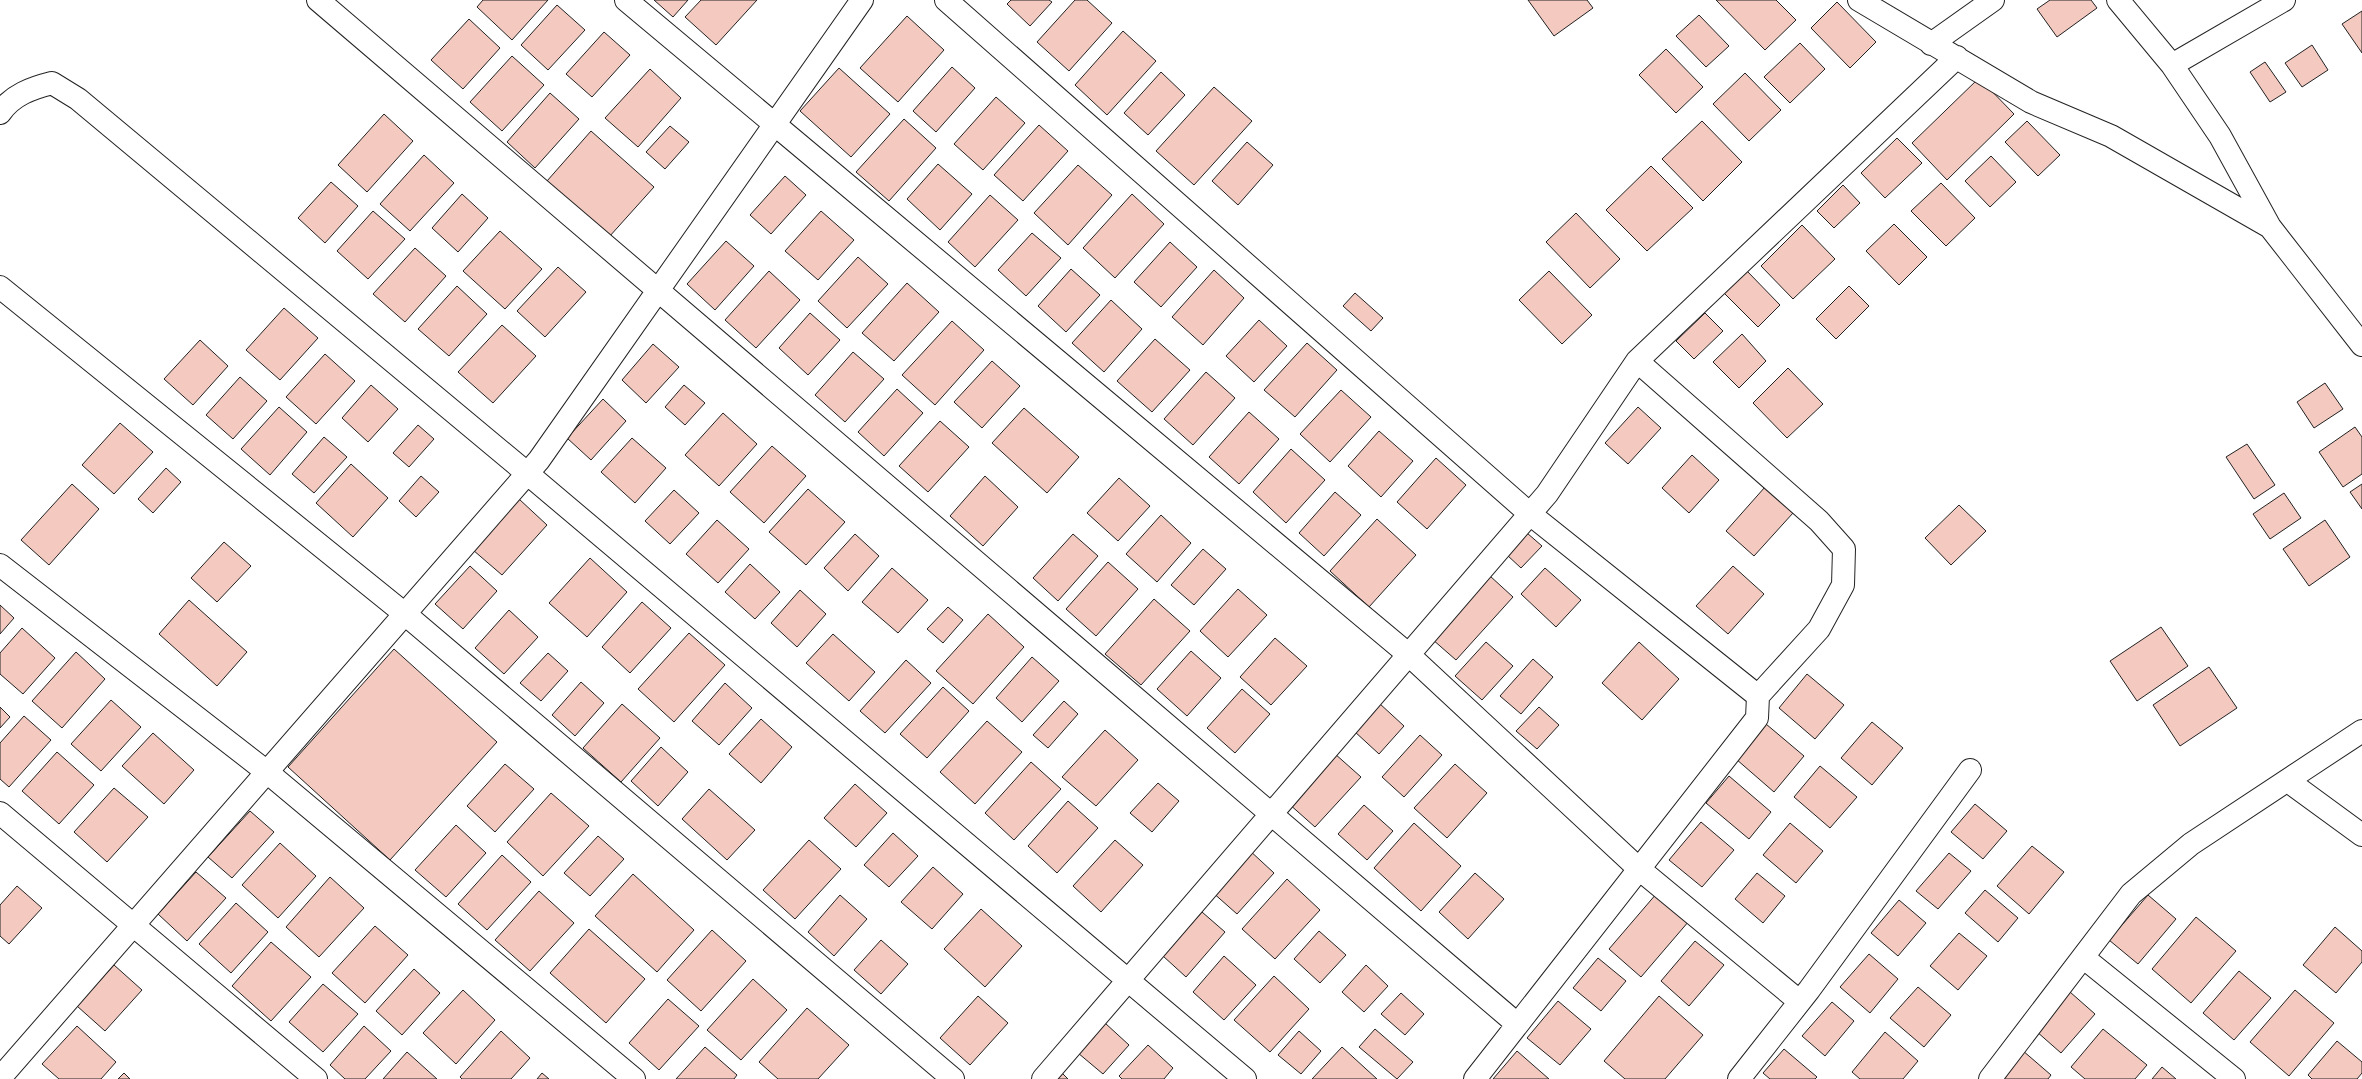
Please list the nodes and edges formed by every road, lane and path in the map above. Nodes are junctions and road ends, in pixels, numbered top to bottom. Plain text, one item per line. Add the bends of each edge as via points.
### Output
1 (318, 0) edge
2 (626, 0) edge
3 (862, 0) edge
4 (946, 0) edge
5 (1859, 0) edge
6 (1993, 0) edge
7 (2118, 0) edge
8 (2284, 0) edge
9 (1931, 44) junction
10 (1957, 57) junction
11 (2172, 65) junction
12 (0, 113) edge
13 (774, 124) junction
14 (2270, 227) junction
15 (0, 287) edge
16 (658, 290) junction
17 (2362, 345) edge
18 (1637, 361) junction
19 (528, 474) junction
20 (1530, 514) junction
21 (0, 565) edge
22 (405, 614) junction
23 (1409, 655) junction
24 (1758, 696) junction
25 (2362, 731) edge
26 (1970, 770) dead end
27 (267, 772) junction
28 (2288, 781) junction
29 (0, 813) edge
30 (1272, 814) junction
31 (2362, 835) edge
32 (1638, 868) junction
33 (133, 925) junction
34 (2084, 958) junction
35 (1128, 980) junction
36 (1799, 1002) junction
37 (1517, 1024) junction
38 (0, 1078) edge
39 (316, 1079) edge
40 (634, 1079) edge
41 (953, 1079) edge
42 (1043, 1079) edge
43 (1245, 1079) edge
44 (1475, 1079) edge
45 (1739, 1079) edge
46 (1990, 1079) edge
47 (2234, 1079) edge

1 - 16 street
2 - 13 street
3 - 13 street
4 - 20 street
5 - 9 street
6 - 9 street
7 - 11 street
8 - 11 street
9 - 10 street
10 - 14 street via 2031,102 2111,136
10 - 18 street
11 - 14 street via 2220,136
12 - 19 street via 5,106 29,89 52,84 78,99
13 - 16 street
13 - 23 street
14 - 17 street
15 - 22 street
16 - 19 street
16 - 30 street
18 - 20 street via 1547,494
18 - 24 street via 1819,521 1844,549 1844,584 1819,630
19 - 22 street
19 - 35 street
20 - 23 street
20 - 24 street
21 - 27 street
22 - 27 street
22 - 41 street
23 - 30 street
23 - 32 street
24 - 32 street via 1757,718
25 - 28 street
26 - 36 street
27 - 33 street
27 - 40 street
28 - 31 street
28 - 34 street via 2191,844 2160,868 2131,894
29 - 33 street
30 - 35 street
30 - 37 street
32 - 36 street
32 - 37 street
33 - 38 street
33 - 39 street
34 - 46 street
34 - 47 street
35 - 42 street
35 - 43 street
36 - 45 street
37 - 44 street

